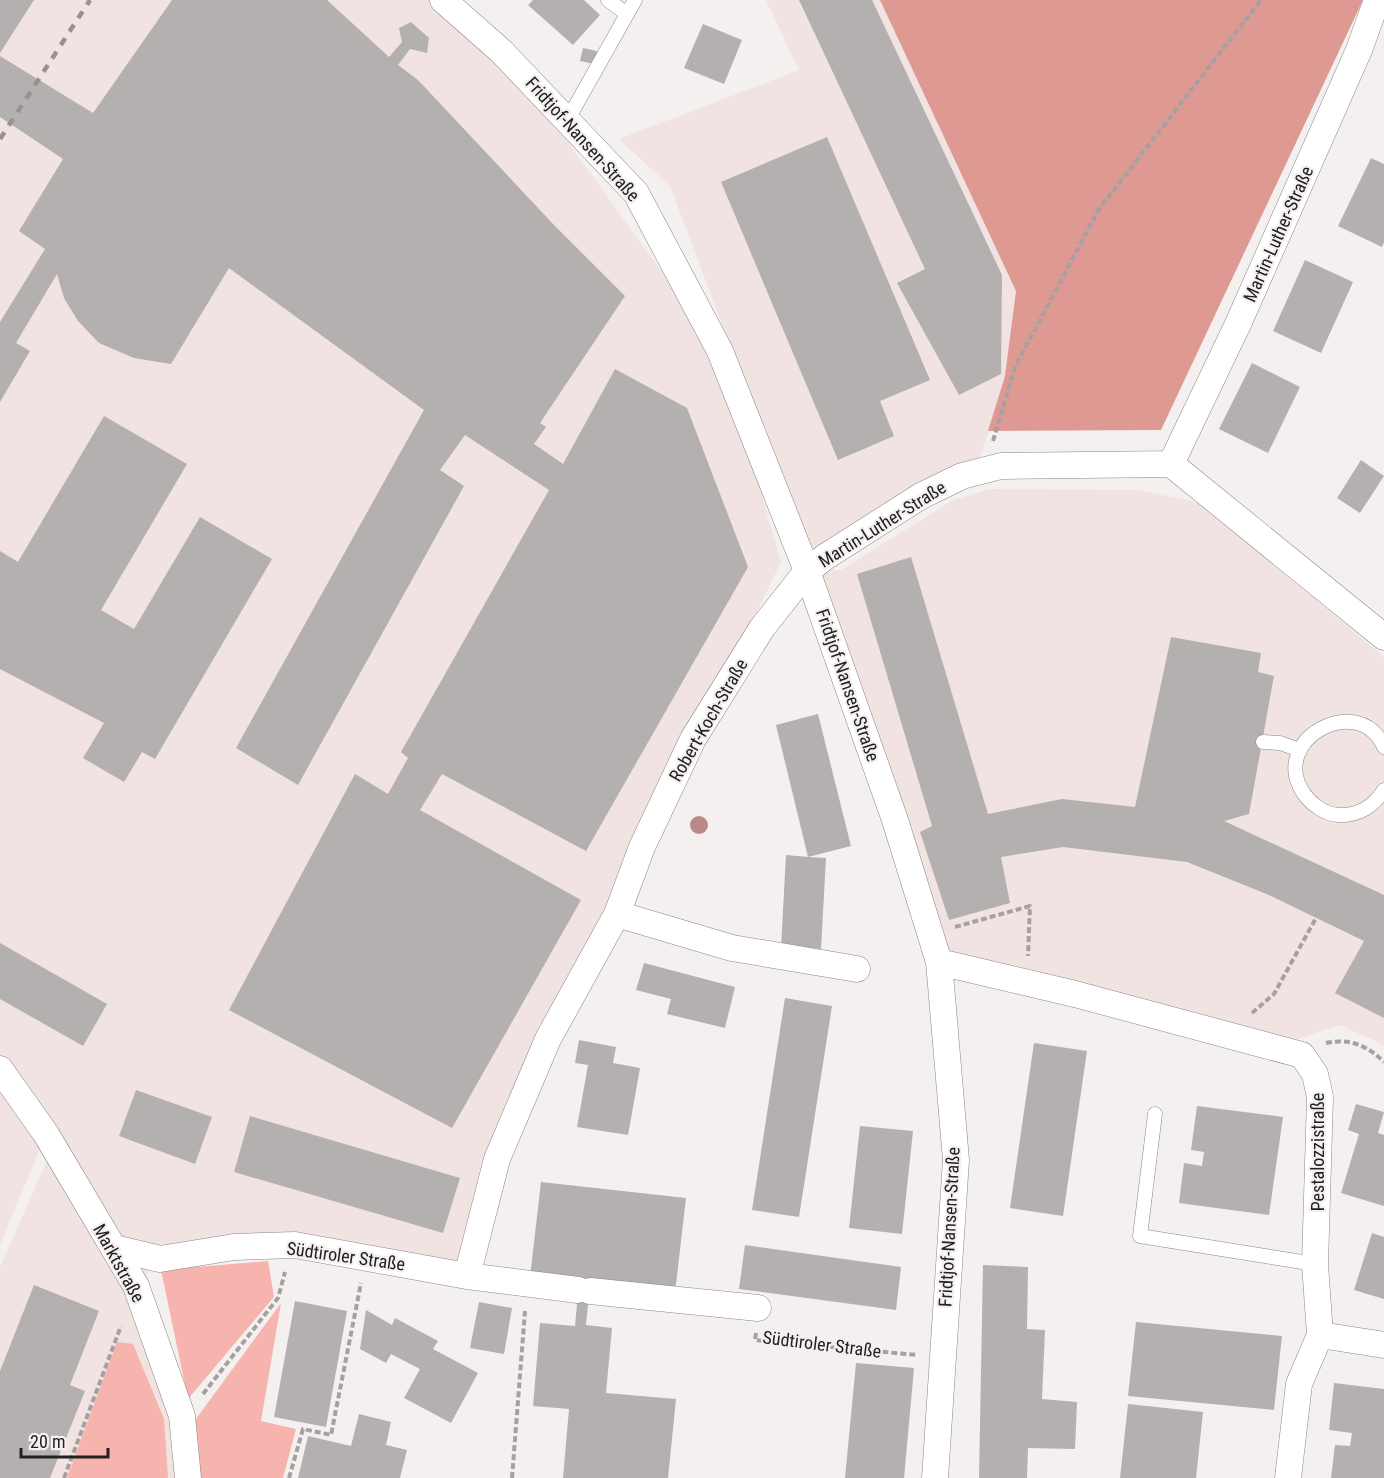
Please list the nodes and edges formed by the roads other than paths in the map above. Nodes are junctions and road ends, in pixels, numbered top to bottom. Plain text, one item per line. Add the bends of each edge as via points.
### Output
1 (443, 0) edge
2 (609, 0) edge
3 (635, 0) edge
4 (1377, 0) edge
5 (627, 14) junction
6 (568, 119) junction
7 (1171, 464) junction
8 (807, 571) junction
9 (1384, 637) edge
10 (1263, 742) dead end
11 (1384, 747) edge
12 (1300, 750) junction
13 (1382, 798) edge
14 (617, 914) junction
15 (939, 963) junction
16 (857, 969) dead end
17 (0, 1069) edge
18 (1155, 1113) dead end
19 (114, 1248) junction
20 (1315, 1263) junction
21 (468, 1276) junction
22 (758, 1308) road end
23 (1320, 1335) junction
24 (1384, 1345) edge
25 (188, 1478) edge
26 (935, 1478) edge
27 (1288, 1478) edge

1 - 6 street, Fridtjof-Nansen-Straße via 501,51
2 - 5 lane
3 - 5 lane
4 - 7 street, Martin-Luther-Straße via 1359,50 1238,324
5 - 6 lane
6 - 8 street, Fridtjof-Nansen-Straße via 636,193 714,340
7 - 8 street, Martin-Luther-Straße via 989,468 921,496
7 - 9 street
8 - 14 street, Robert-Koch-Straße via 762,628 693,739 642,847
8 - 15 street, Fridtjof-Nansen-Straße via 895,820
10 - 12 lane
11 - 12 lane via 1372,731 1343,722 1314,732
12 - 13 lane via 1296,773 1300,788 1322,810 1351,815
14 - 16 street via 732,948
14 - 21 street, Robert-Koch-Straße via 548,1039 497,1159
15 - 20 street, Pestalozzistraße via 1075,994 1302,1055 1315,1074 1320,1096
15 - 26 street, Fridtjof-Nansen-Straße via 956,1160
17 - 19 street, Marktstraße via 46,1134
18 - 20 lane via 1140,1236
19 - 21 street, Südtiroler Straße via 160,1259 234,1247 295,1245
19 - 25 street, Marktstraße via 136,1286 182,1416
20 - 23 street, Pestalozzistraße
21 - 22 street, Südtiroler Straße
23 - 24 street
23 - 27 street, Pestalozzistraße via 1299,1384

